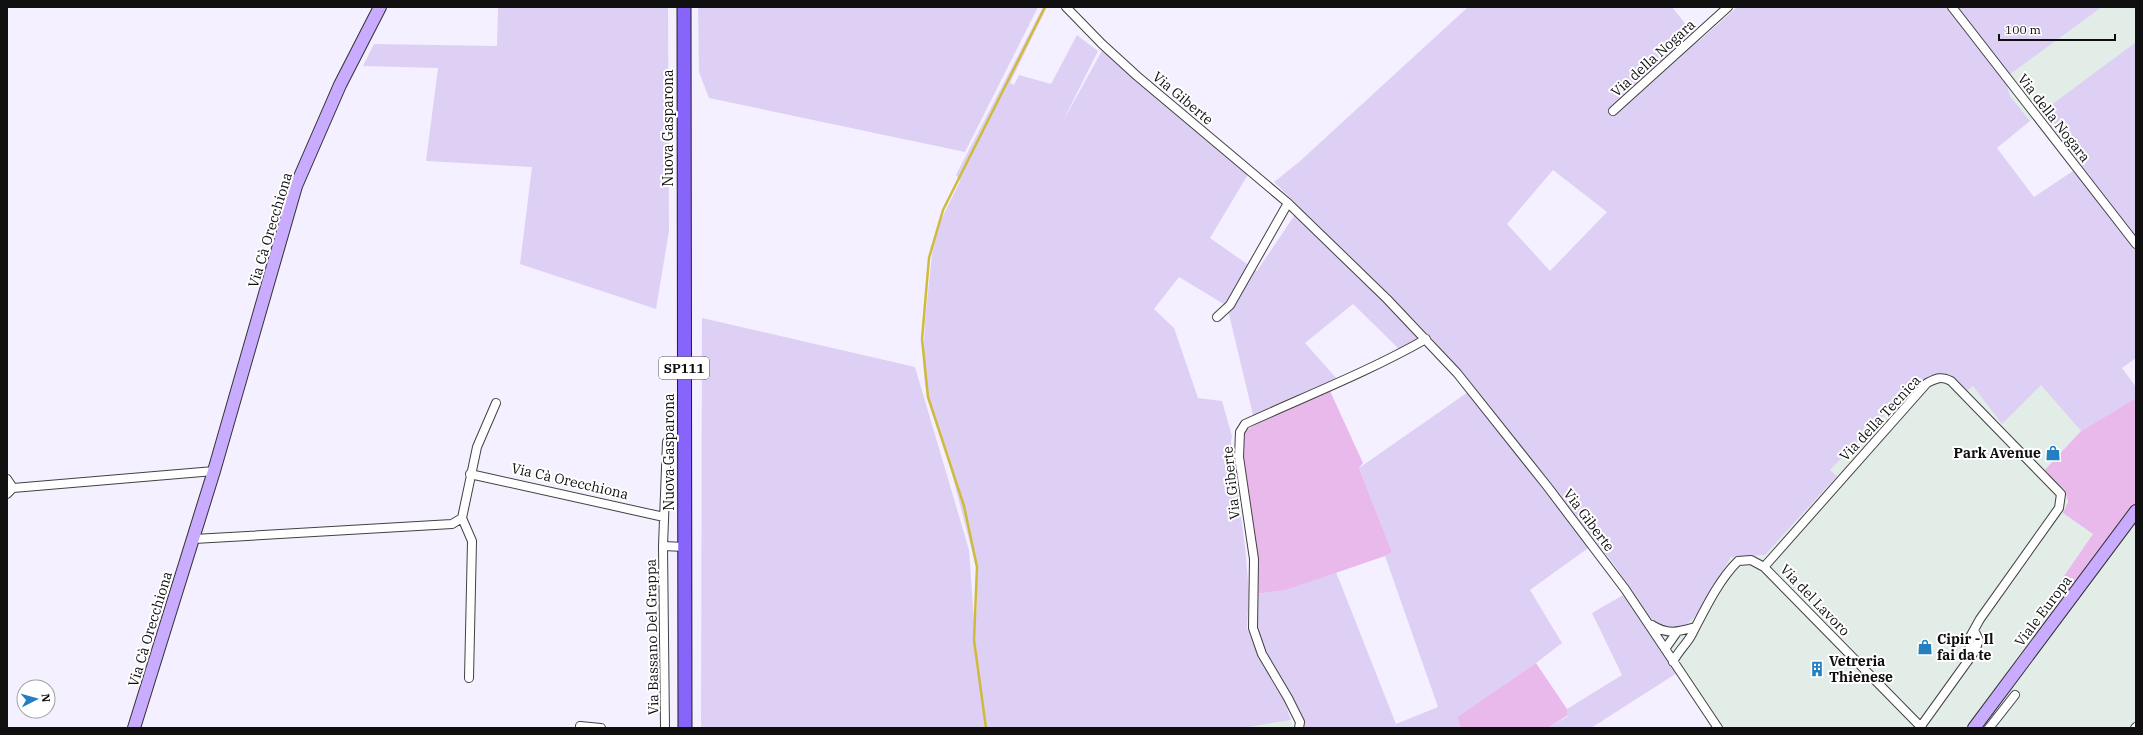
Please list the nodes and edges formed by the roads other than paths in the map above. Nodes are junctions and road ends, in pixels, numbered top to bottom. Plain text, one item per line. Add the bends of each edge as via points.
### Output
1 (380, 7) edge
2 (684, 7) edge
3 (1066, 7) edge
4 (1728, 7) edge
5 (1952, 7) edge
6 (1613, 111) dead end
7 (1288, 203) junction
8 (2136, 244) edge
9 (1217, 317) dead end
10 (1426, 339) junction
11 (496, 403) dead end
12 (667, 442) dead end
13 (214, 471) junction
14 (470, 474) junction
15 (7, 479) edge
16 (10, 491) edge
17 (2136, 511) edge
18 (664, 517) junction
19 (462, 518) junction
20 (194, 538) junction
21 (663, 546) junction
22 (685, 547) junction
23 (1764, 567) junction
24 (1649, 623) junction
25 (1694, 627) junction
26 (1677, 632) junction
27 (1683, 646) junction
28 (1665, 649) junction
29 (1673, 662) junction
30 (469, 678) dead end
31 (2015, 695) dead end
32 (580, 726) dead end
33 (1922, 727) edge
34 (1974, 727) edge
35 (134, 728) edge
36 (601, 728) edge
37 (665, 728) edge
38 (686, 728) edge
39 (1299, 728) edge
40 (1718, 728) edge
41 (1989, 728) edge

1 - 13 main road, Via Cà Orecchiona via 340,85 296,186
2 - 22 main road, Nuova Gasparona / SP111
3 - 7 street, Via Giberte via 1138,76
4 - 6 street, Via della Nogara
5 - 8 street, Via della Nogara
7 - 9 street via 1230,305
7 - 10 street, Via Giberte
10 - 24 street, Via Giberte via 1457,373 1542,480
10 - 39 street, Via Giberte via 1383,363 1245,424 1240,432 1241,477 1254,559 1253,628 1262,654 1300,722
11 - 14 street via 477,448
12 - 18 street, Via Bassano Del Grappa
13 - 16 street
13 - 20 main road, Via Cà Orecchiona
14 - 18 street, Via Cà Orecchiona
14 - 19 street
15 - 16 street
17 - 34 main road, Viale Europa
18 - 21 street, Via Bassano Del Grappa
19 - 20 street via 452,524
19 - 30 street via 472,541
20 - 35 main road, Via Cà Orecchiona
21 - 22 street, Via Bassano Del Grappa
21 - 37 street, Via Bassano Del Grappa
22 - 38 main road, Nuova Gasparona / SP111
23 - 25 street, Via del Lavoro via 1751,560 1738,561 1727,572
23 - 33 street, Via del Lavoro
23 - 33 street, Via della Tecnica via 1927,384 1936,378 1951,381 2061,494 2059,508 1970,637 1969,659
24 - 26 street via 1661,631
24 - 28 street, Via Giberte
25 - 26 street
25 - 27 street, Via del Lavoro
26 - 28 street
27 - 28 street
27 - 29 street, Via del Lavoro
28 - 29 street, Via Giberte
29 - 40 street, Via Giberte
31 - 41 street
32 - 36 street

